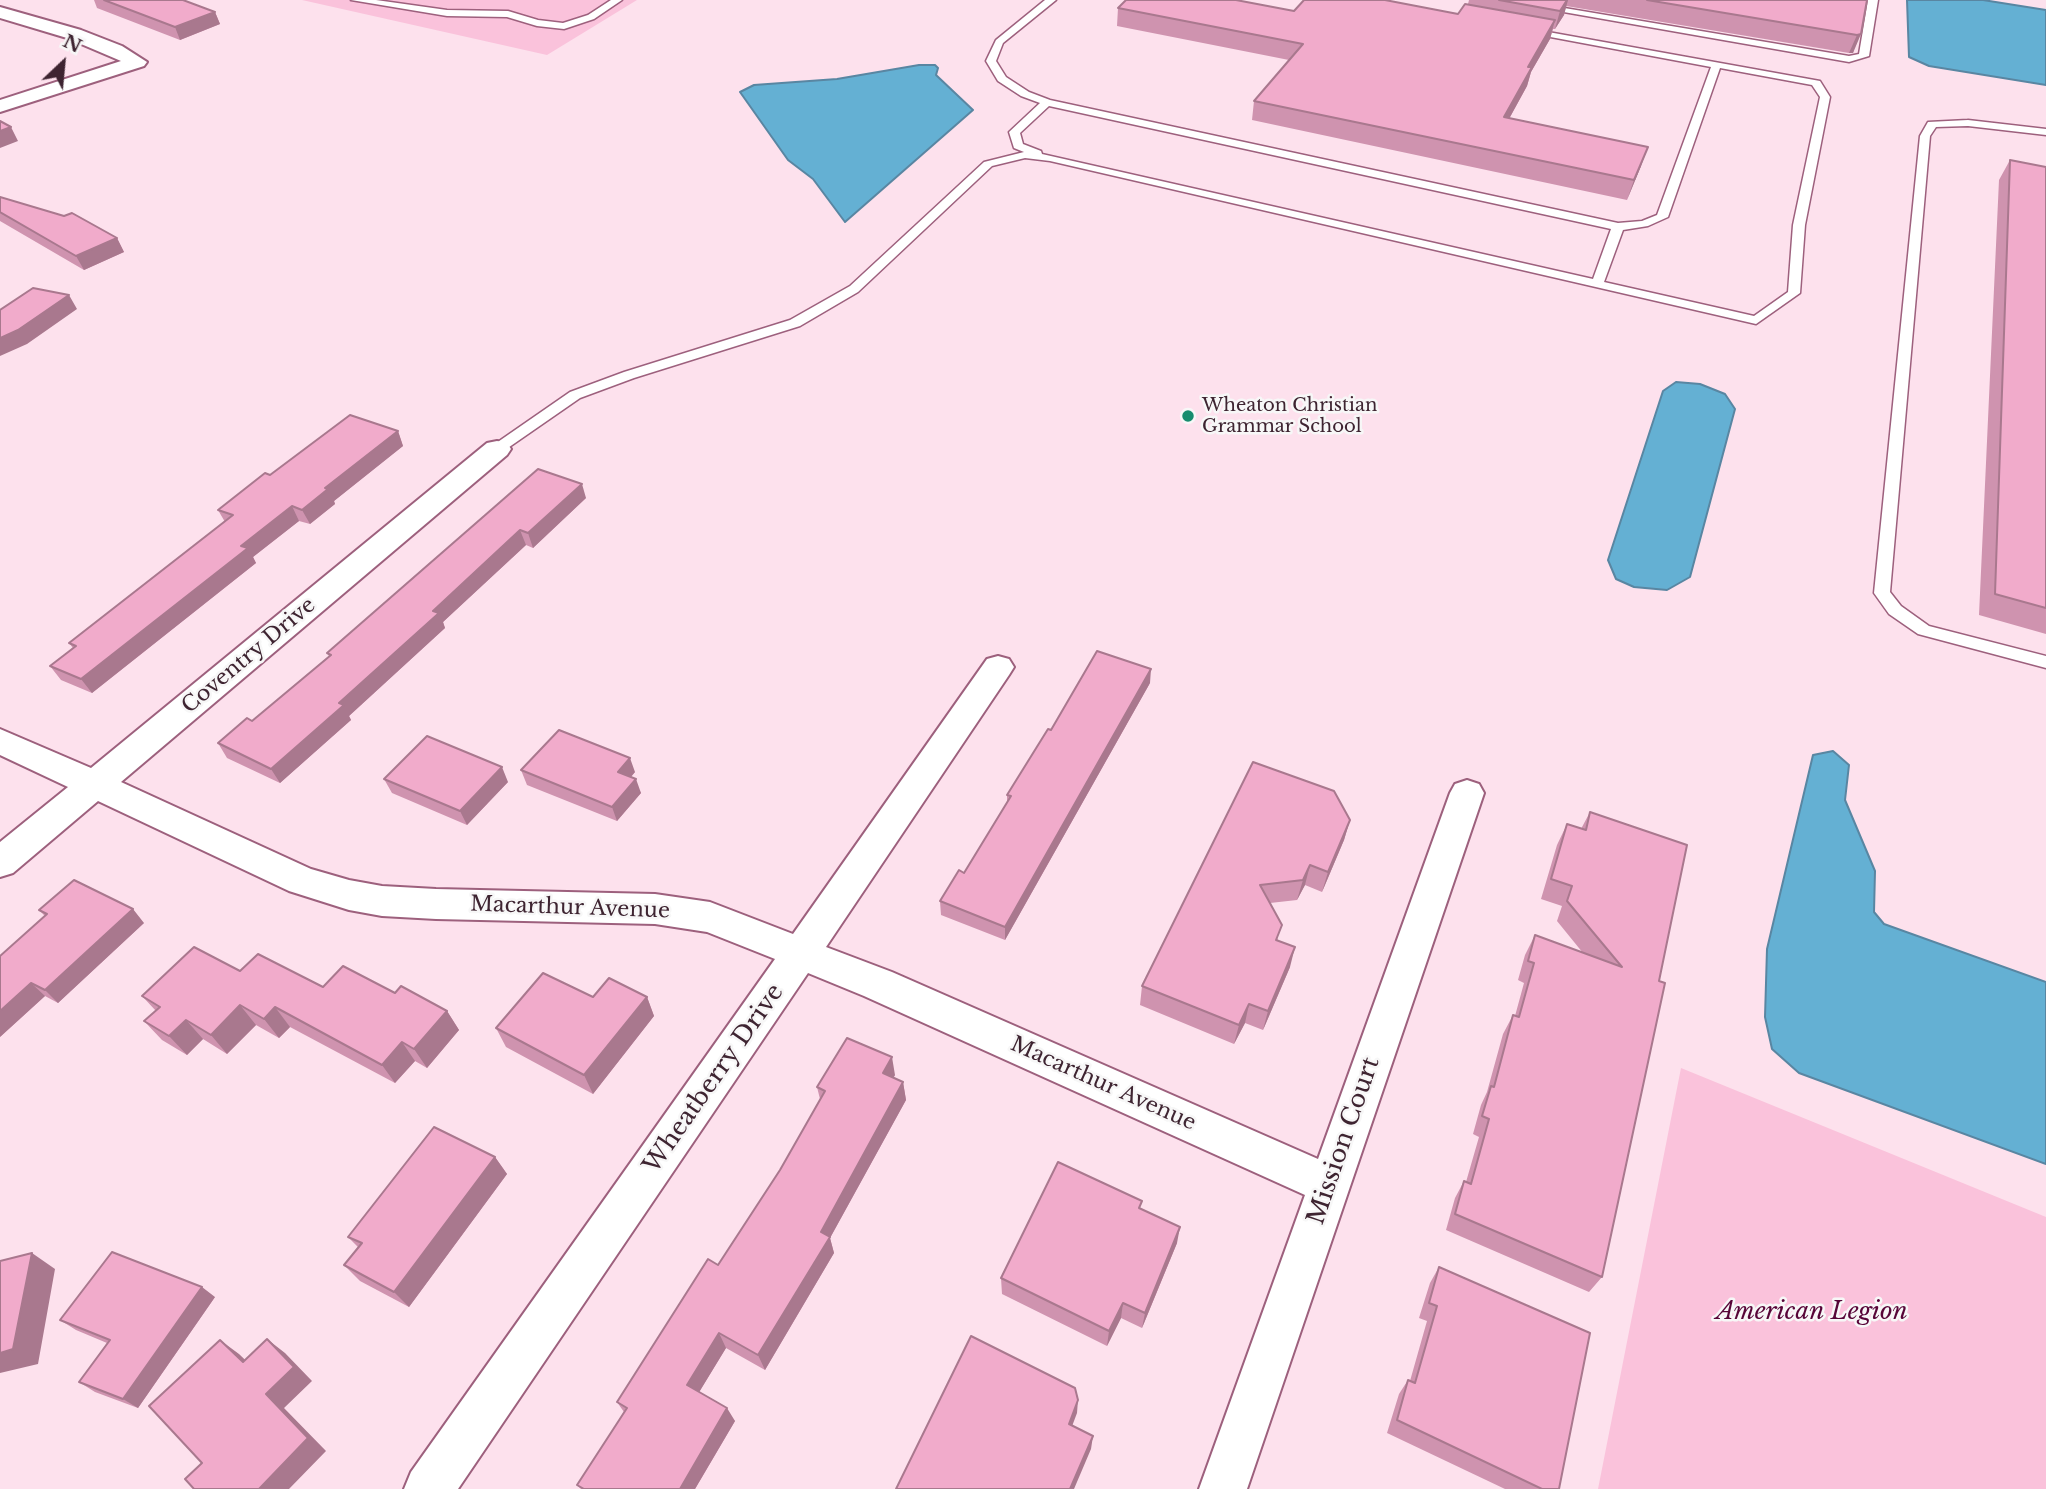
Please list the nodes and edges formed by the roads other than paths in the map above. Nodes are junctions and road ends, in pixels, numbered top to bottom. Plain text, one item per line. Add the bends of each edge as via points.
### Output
1 (356, 0) edge
2 (617, 0) edge
3 (1051, 0) edge
4 (1500, 0) edge
5 (1873, 0) edge
6 (0, 12) edge
7 (1518, 28) edge
8 (1717, 65) junction
9 (1046, 102) junction
10 (0, 106) edge
11 (2046, 132) edge
12 (1050, 158) junction
13 (1618, 227) junction
14 (1597, 284) junction
15 (497, 449) joint
16 (2046, 662) edge
17 (999, 667) dead end
18 (0, 741) edge
19 (93, 786) junction
20 (1467, 793) dead end
21 (0, 863) edge
22 (800, 953) junction
23 (1328, 1184) junction
24 (428, 1489) edge
25 (1223, 1489) edge

1 - 2 lane via 447,13 508,14 564,26 591,17
3 - 9 lane via 999,41 991,61 1002,79
4 - 5 lane via 1849,59 1864,56
6 - 10 street via 74,34 137,62
7 - 8 lane
8 - 13 lane via 1662,217
8 - 14 lane via 1816,83 1825,97 1799,225 1794,293 1756,320
9 - 12 lane via 1014,132 1018,146
9 - 13 lane
11 - 16 lane via 1968,122 1932,124 1925,136 1882,593 1895,610 1924,629
12 - 14 lane
12 - 15 lane via 1025,155 988,164 854,289 795,323 575,395
13 - 14 lane
15 - 19 street, Coventry Drive
17 - 22 street, Wheatberry Drive
18 - 19 street, Macarthur Avenue
19 - 21 street, Coventry Drive
19 - 22 street, Macarthur Avenue via 302,881 349,895 436,904 655,909 710,917
20 - 23 street, Mission Court
22 - 23 street, Macarthur Avenue
22 - 24 street, Wheatberry Drive
23 - 25 street, Mission Court

